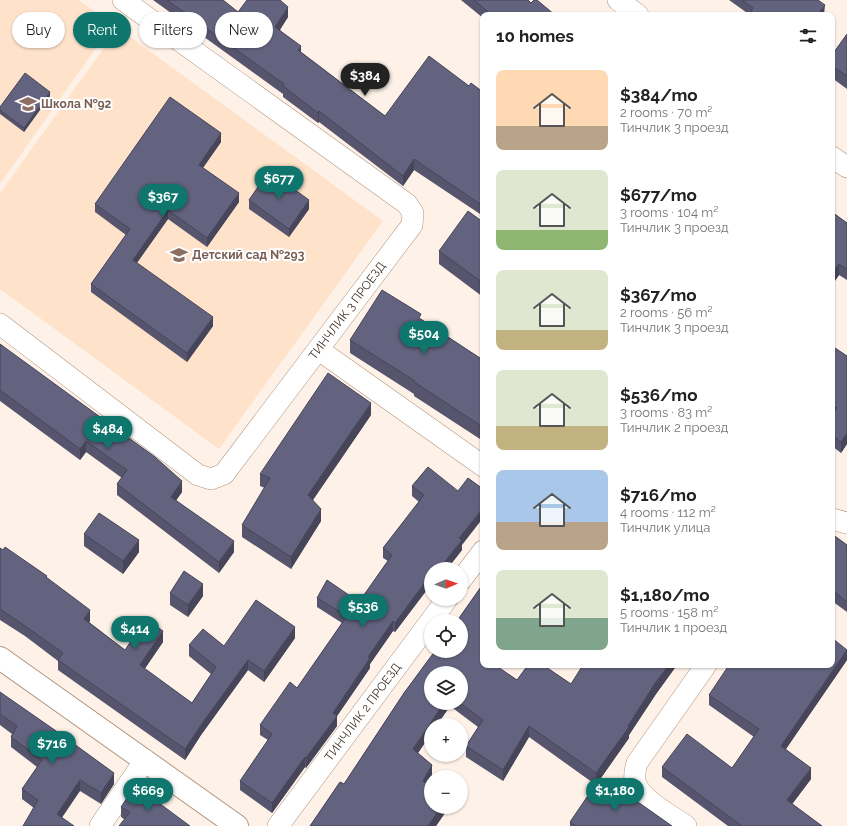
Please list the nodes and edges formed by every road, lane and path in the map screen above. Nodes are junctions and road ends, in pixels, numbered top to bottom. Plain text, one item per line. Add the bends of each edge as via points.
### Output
1 (123, 0) edge
2 (618, 0) edge
3 (634, 12) edge
4 (835, 159) edge
5 (847, 168) edge
6 (0, 324) edge
7 (319, 350) junction
8 (480, 464) edge
9 (835, 520) edge
10 (847, 523) edge
11 (480, 555) edge
12 (468, 571) edge
13 (442, 606) edge
14 (0, 658) edge
15 (704, 668) edge
16 (145, 760) junction
17 (100, 826) edge
18 (237, 826) edge
19 (278, 826) edge
20 (686, 826) edge

1 - 7 street, ТИНЧЛИК 3 ПРОЕЗД via 408,204 413,213 412,225
2 - 3 street
4 - 5 street
6 - 7 street, ТИНЧЛИК 3 ПРОЕЗД via 198,475 211,479 224,474
7 - 8 street
9 - 10 street
11 - 12 street
13 - 19 street, ТИНЧЛИК 2 ПРОЕЗД
14 - 16 street
15 - 20 street via 637,763 634,773 640,791
16 - 17 street
16 - 18 street

